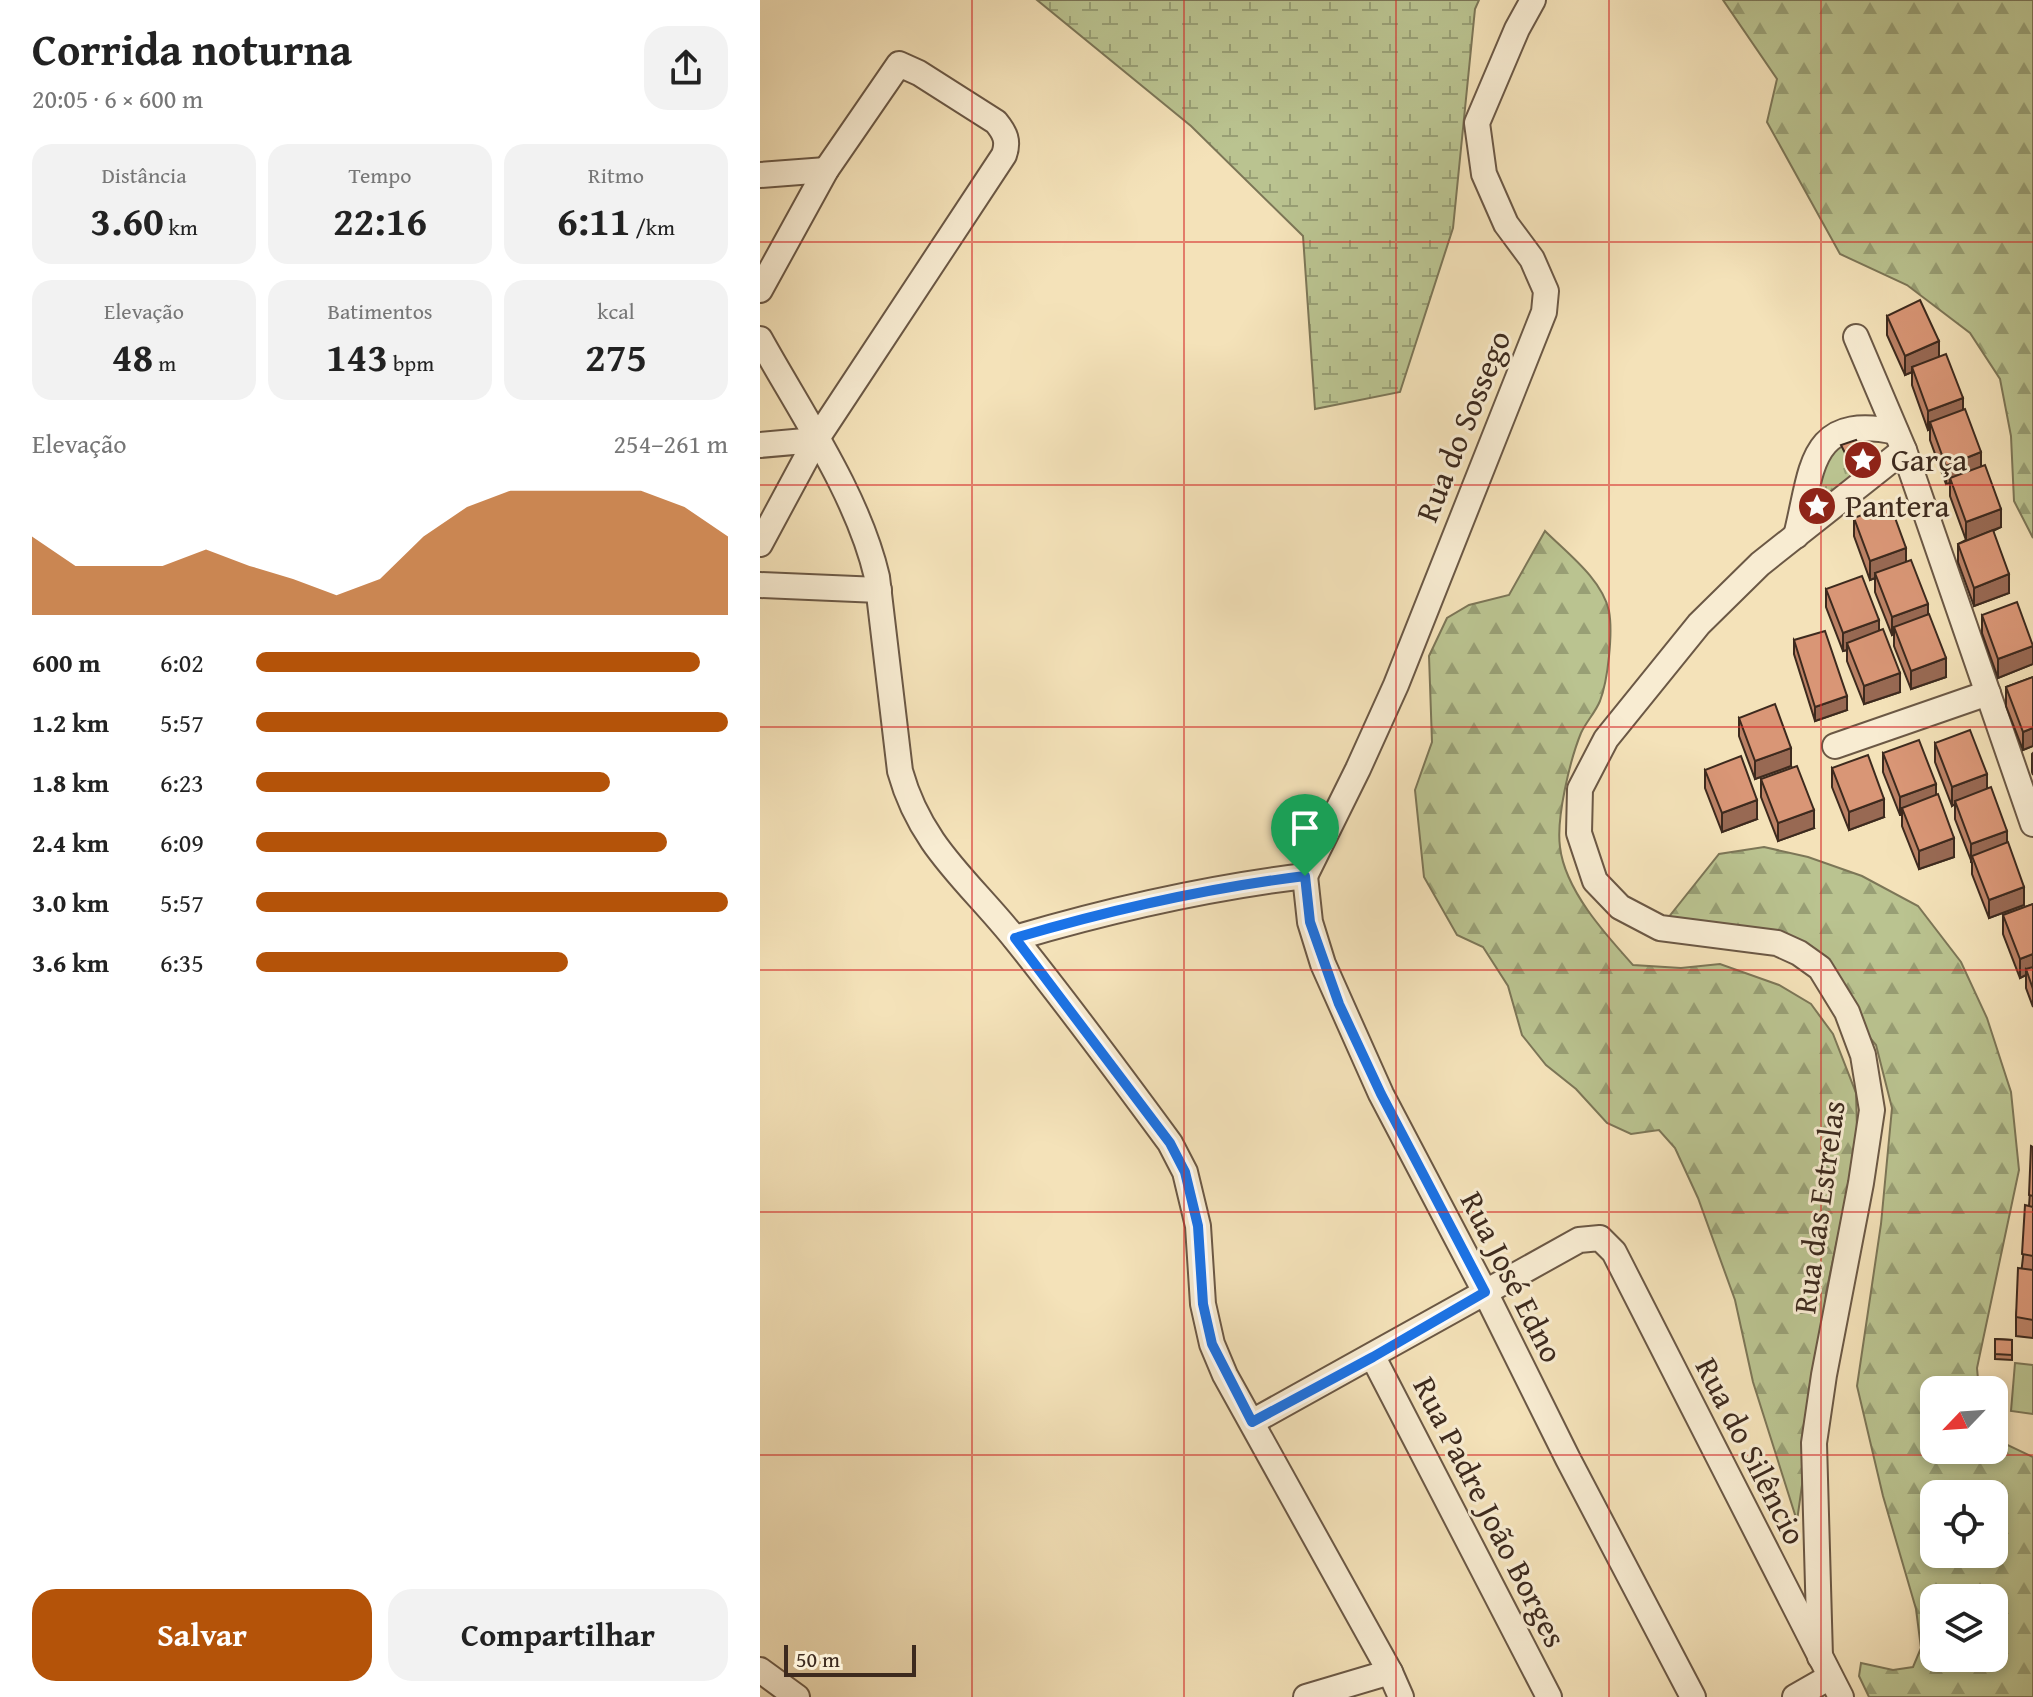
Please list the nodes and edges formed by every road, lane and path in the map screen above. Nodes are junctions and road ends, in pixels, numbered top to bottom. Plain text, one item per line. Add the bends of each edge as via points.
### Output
1 (1533, 0) edge
2 (826, 170) junction
3 (760, 175) edge
4 (760, 290) edge
5 (1856, 337) dead end
6 (760, 339) edge
7 (816, 440) junction
8 (1900, 441) junction
9 (760, 445) edge
10 (1796, 536) junction
11 (760, 544) edge
12 (760, 585) edge
13 (879, 590) junction
14 (1988, 693) junction
15 (1835, 746) dead end
16 (2033, 824) edge
17 (1305, 876) junction
18 (1015, 938) junction
19 (1485, 1292) junction
20 (1373, 1357) junction
21 (1252, 1422) junction
22 (760, 1670) edge
23 (1390, 1672) junction
24 (1830, 1677) edge
25 (797, 1697) edge
26 (1306, 1697) edge
27 (1401, 1697) edge
28 (1549, 1697) edge
29 (1693, 1697) edge
30 (1795, 1697) edge

1 - 17 street, Rua do Sossego via 1477,123 1484,174 1546,291 1544,312 1396,685
2 - 3 street
2 - 4 street
2 - 7 street via 899,64 996,122 1005,133 1004,155
5 - 8 street
6 - 7 street
7 - 9 street
7 - 11 street
7 - 13 street via 850,498 870,548
8 - 10 street, Rua das Estrelas
8 - 10 street via 1869,426 1843,429 1823,443
8 - 14 street
10 - 24 street, Rua das Estrelas via 1699,624 1606,739 1580,789 1579,833 1595,881 1620,907 1660,928 1777,943 1810,960 1847,1012 1863,1055 1872,1110 1814,1443
12 - 13 street
13 - 18 street via 900,771 909,802 927,835
14 - 15 street
14 - 16 street
17 - 18 street via 1224,887
17 - 19 street, Rua José Edno via 1310,922 1339,1004
18 - 21 street via 1170,1143 1185,1172 1198,1226 1203,1304 1212,1344
19 - 20 street
19 - 24 street, Rua do Silêncio via 1579,1240 1600,1238 1614,1252
19 - 29 street, Rua José Edno
20 - 21 street
20 - 28 street, Rua Padre João Borges
21 - 23 street
22 - 25 street
23 - 26 street
23 - 27 street
24 - 30 street

